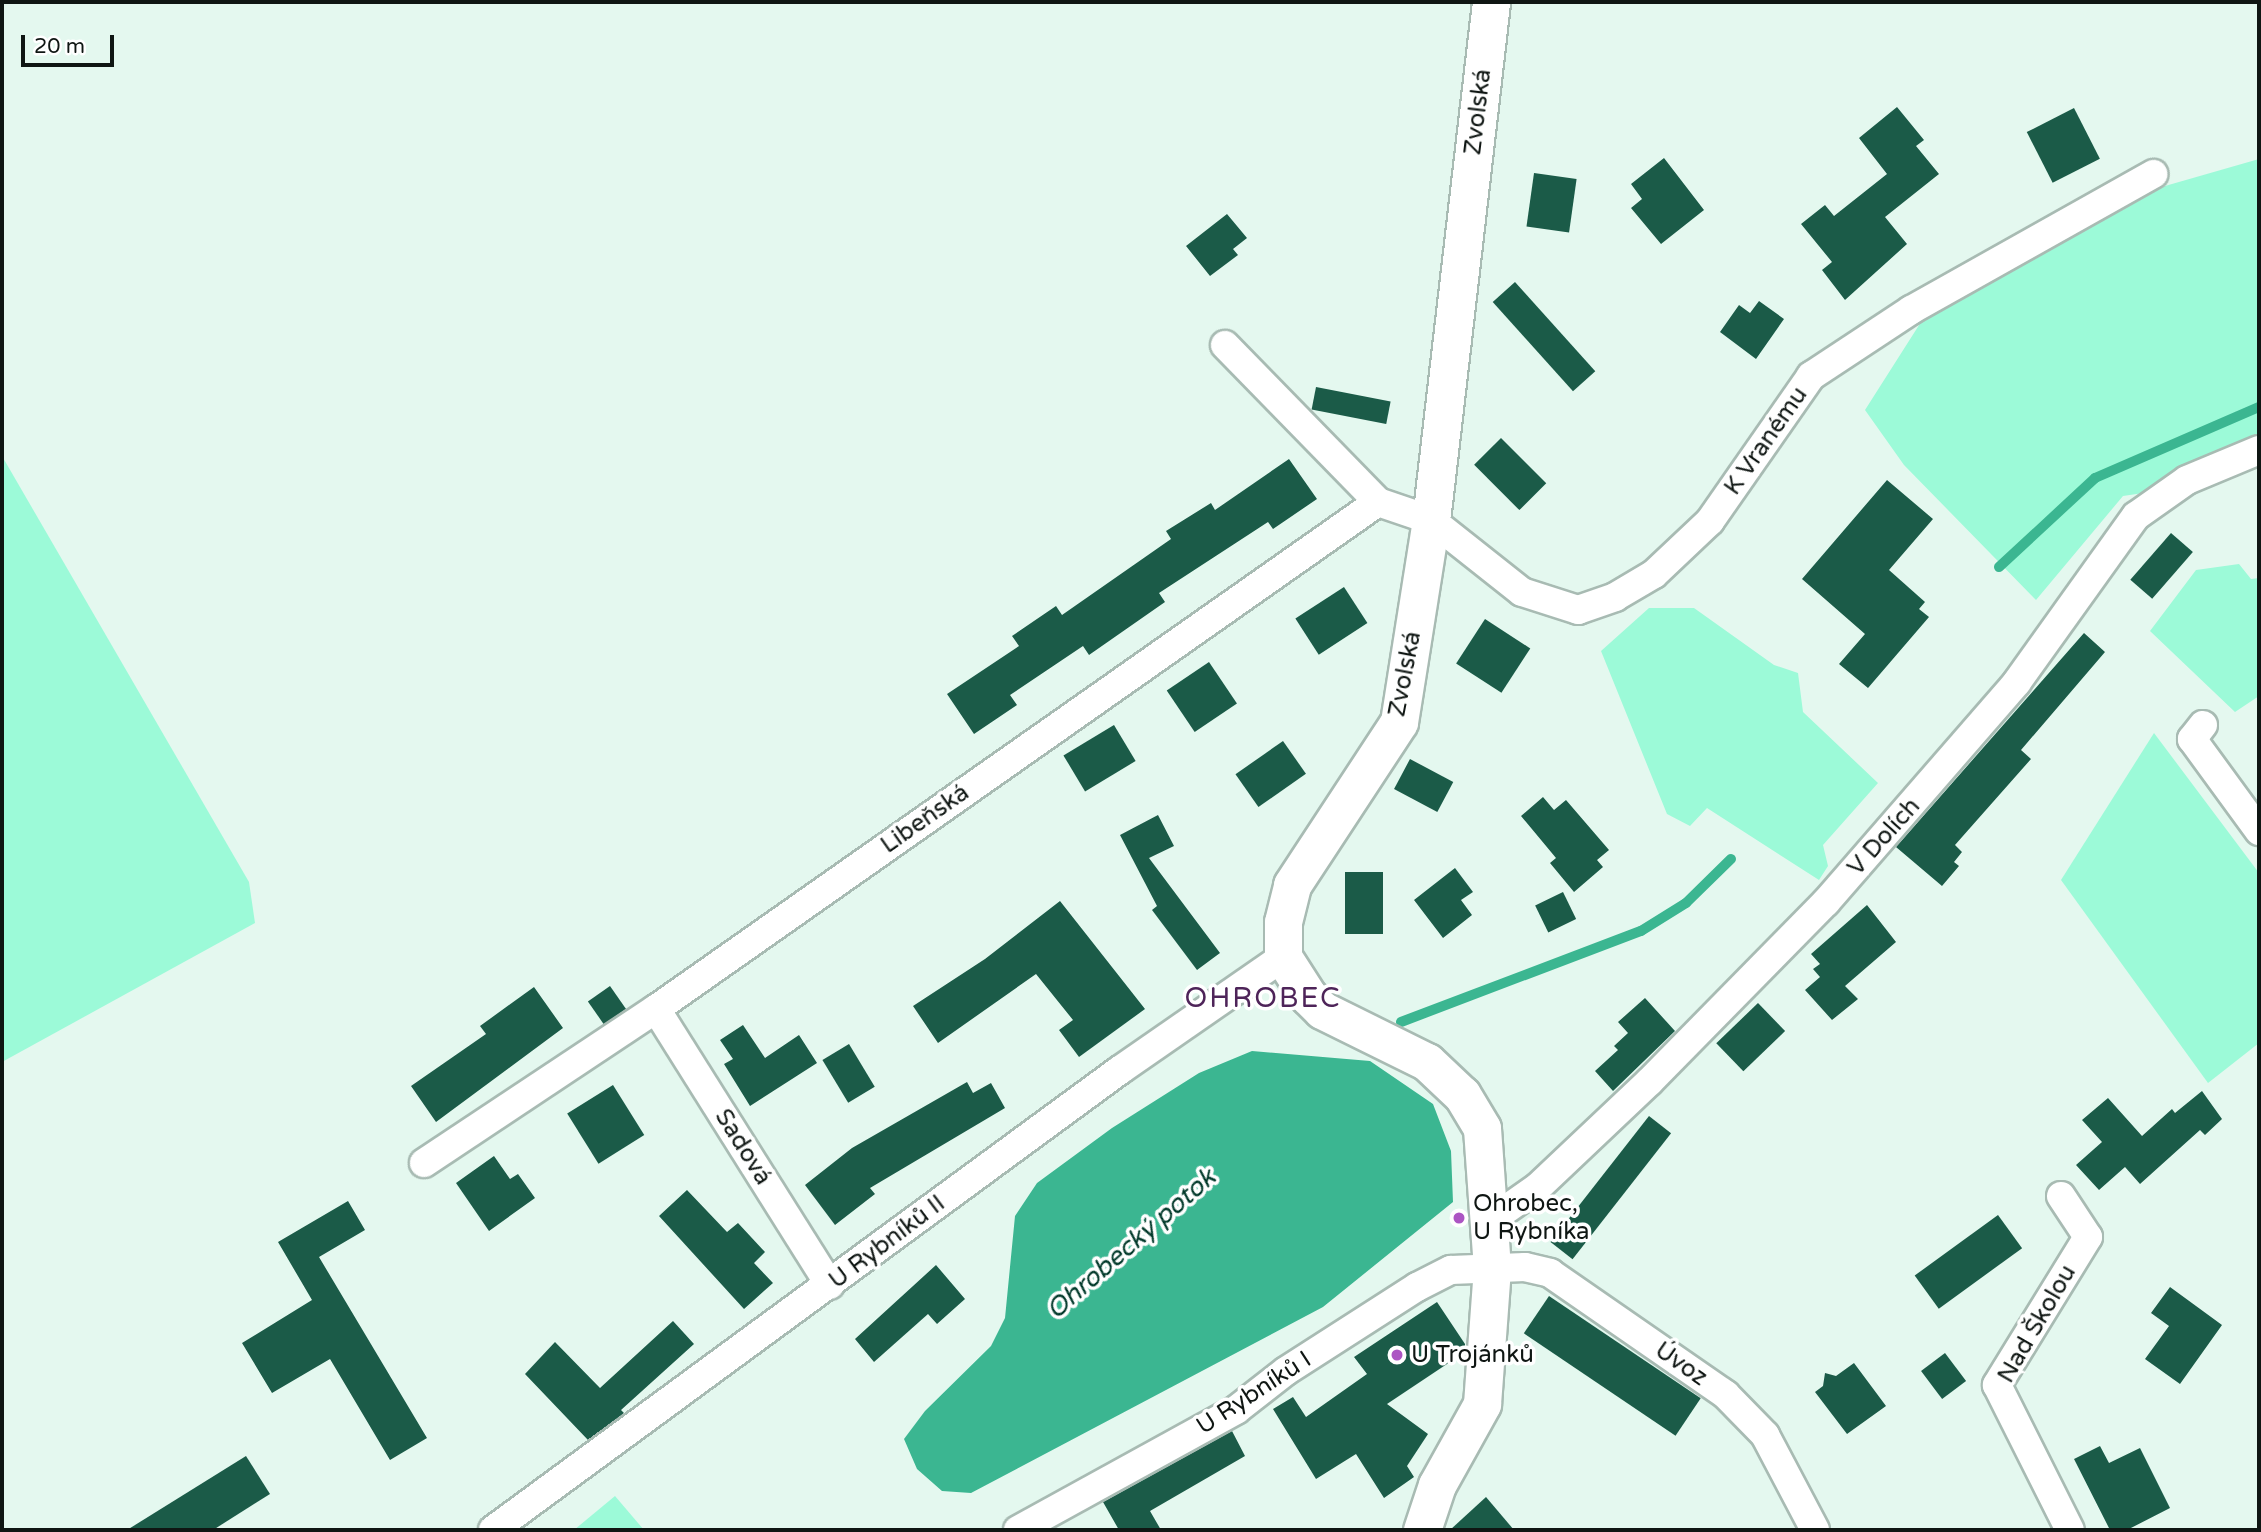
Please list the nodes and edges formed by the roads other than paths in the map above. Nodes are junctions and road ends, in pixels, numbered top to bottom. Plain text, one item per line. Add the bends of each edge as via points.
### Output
1 (1491, 2) edge
2 (2153, 174) dead end
3 (1225, 345) dead end
4 (2259, 450) edge
5 (1378, 502) junction
6 (1431, 520) junction
7 (2203, 725) dead end
8 (2259, 831) edge
9 (1283, 957) junction
10 (656, 1009) junction
11 (424, 1163) dead end
12 (2061, 1196) dead end
13 (1491, 1220) junction
14 (1492, 1268) junction
15 (830, 1284) junction
16 (493, 1530) edge
17 (1018, 1530) edge
18 (1422, 1530) edge
19 (1815, 1530) edge
20 (2070, 1530) edge

1 - 6 street, Zvolská
2 - 6 street, K Vranému via 1911,310 1811,376 1710,521 1654,574 1615,597 1578,610 1522,592
3 - 5 street
4 - 13 street, V Dolích via 2188,480 2136,516 2017,682 1826,902 1650,1082 1538,1187
5 - 6 street
5 - 10 street, Libeňská
6 - 9 street, Zvolská via 1399,722 1292,885 1283,922
7 - 8 street via 2192,739
9 - 13 street via 1322,1010 1427,1062 1462,1095 1482,1128
9 - 15 street, U Rybníků II via 1120,1070
10 - 11 street, Libeňská
10 - 15 street, Sadová
12 - 20 street, Nad Školou via 2088,1237 1997,1385
13 - 14 street
14 - 17 street, U Rybníků I via 1451,1270 1417,1287 1286,1371 1236,1409
14 - 18 street via 1482,1404 1437,1485
14 - 19 street, Úvoz via 1525,1267 1550,1273 1726,1395 1765,1435
15 - 16 street, U Rybníků II

